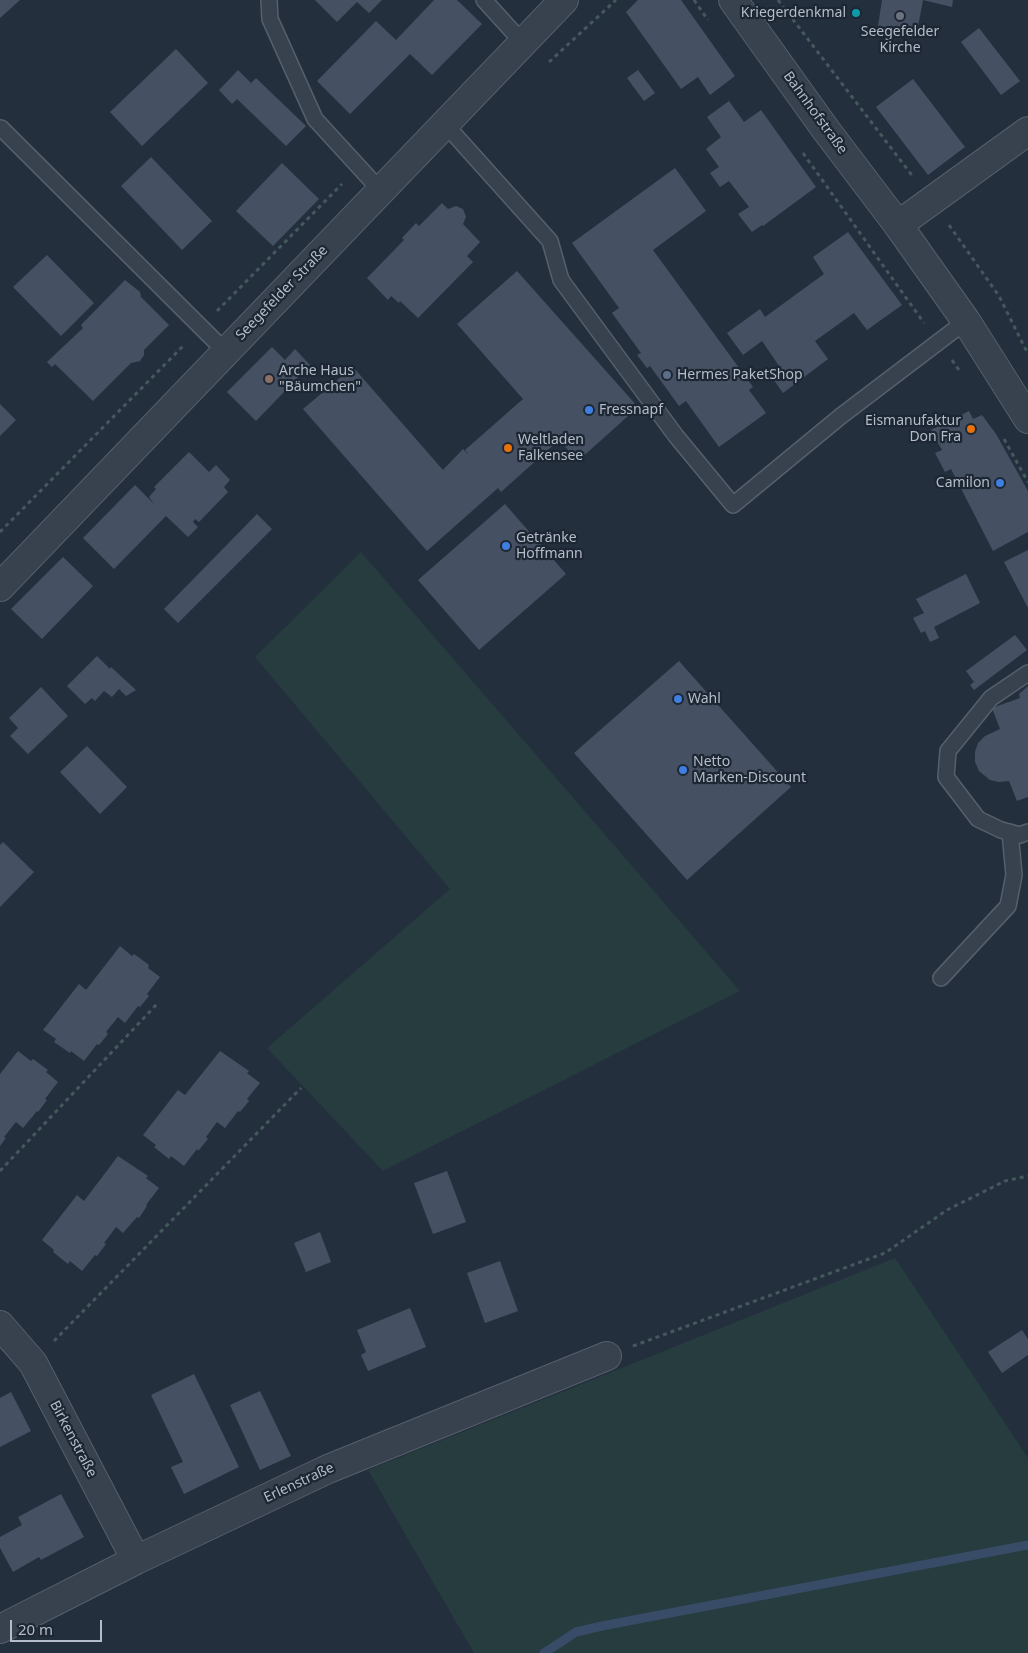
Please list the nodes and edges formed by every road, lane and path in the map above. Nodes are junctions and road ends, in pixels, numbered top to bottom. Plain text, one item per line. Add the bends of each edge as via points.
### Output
1 (269, 0) edge
2 (484, 0) edge
3 (564, 0) edge
4 (694, 0) edge
5 (733, 0) edge
6 (778, 0) edge
7 (711, 24) dead end
8 (523, 43) junction
9 (445, 124) junction
10 (2, 128) dead end
11 (1028, 131) edge
12 (802, 151) dead end
13 (359, 167) junction
14 (381, 191) junction
15 (932, 201) junction
16 (898, 225) junction
17 (966, 321) junction
18 (201, 328) junction
19 (938, 342) junction
20 (226, 352) junction
21 (1028, 354) edge
22 (966, 380) dead end
23 (1028, 419) edge
24 (1002, 434) dead end
25 (1028, 482) edge
26 (0, 532) edge
27 (0, 587) edge
28 (1028, 672) edge
29 (1010, 832) junction
30 (1028, 832) edge
31 (941, 978) dead end
32 (157, 1004) dead end
33 (301, 1088) dead end
34 (0, 1171) edge
35 (1028, 1176) edge
36 (0, 1326) edge
37 (607, 1356) joint
38 (33, 1363) junction
39 (136, 1560) junction
40 (0, 1629) edge

1 - 13 lane via 270,19 315,119
2 - 8 lane
3 - 8 street, Seegefelder Straße
4 - 7 path
5 - 16 street, Bahnhofstraße
6 - 15 path
8 - 9 street, Seegefelder Straße
9 - 14 street, Seegefelder Straße
9 - 19 lane via 550,241 561,280 676,436 733,505
10 - 18 lane
11 - 15 street
12 - 19 path
13 - 14 lane
13 - 18 path
14 - 20 street, Seegefelder Straße
15 - 16 street
15 - 21 path via 999,296
16 - 17 street, Bahnhofstraße
17 - 19 lane
17 - 23 street, Bahnhofstraße
18 - 20 lane
18 - 26 path
19 - 22 path
20 - 27 street, Seegefelder Straße
24 - 25 path
28 - 29 lane via 990,698 948,752 946,777 978,819
29 - 30 lane via 1020,835
29 - 31 lane via 1014,875 1008,906
32 - 34 path
33 - 38 path
35 - 37 path via 1005,1181 947,1210 885,1253
36 - 38 street, Birkenstraße
37 - 39 street, Erlenstraße via 328,1469
38 - 39 street, Birkenstraße
39 - 40 street, Erlenstraße

